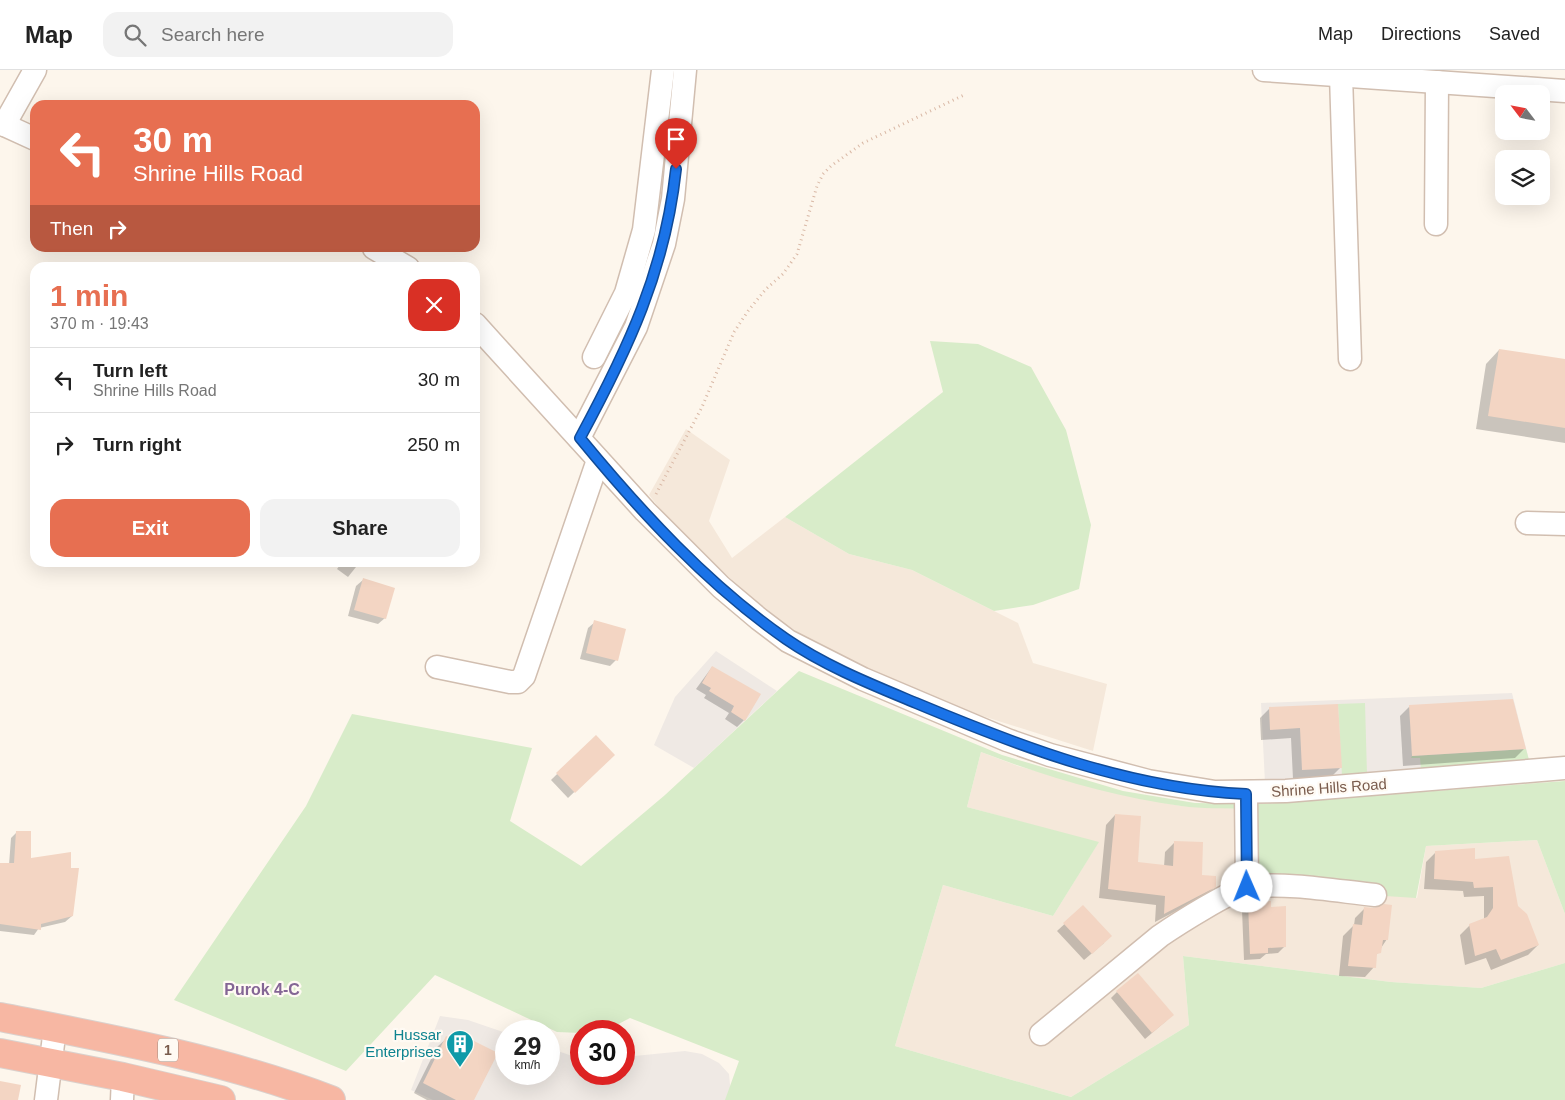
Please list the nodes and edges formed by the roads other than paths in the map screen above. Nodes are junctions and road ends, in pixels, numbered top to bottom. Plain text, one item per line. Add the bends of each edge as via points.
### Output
1 (35, 70) edge
2 (663, 70) edge
3 (685, 70) edge
4 (1264, 70) edge
5 (1340, 75) junction
6 (1437, 82) junction
7 (1565, 91) edge
8 (2, 124) edge
9 (30, 137) edge
10 (1436, 224) dead end
11 (381, 252) edge
12 (398, 262) edge
13 (480, 329) edge
14 (594, 357) dead end
15 (1350, 359) dead end
16 (580, 438) junction
17 (598, 460) junction
18 (1527, 523) dead end
19 (1565, 524) edge
20 (436, 667) dead end
21 (1565, 768) edge
22 (1246, 794) junction
23 (1247, 887) junction
24 (1375, 895) dead end
25 (0, 1017) edge
26 (54, 1028) junction
27 (1041, 1034) dead end
28 (0, 1053) edge
29 (51, 1064) junction
30 (122, 1088) edge
31 (46, 1100) edge
32 (221, 1100) edge
33 (331, 1100) edge

1 - 8 street
2 - 14 street via 644,230 626,293
3 - 16 street via 673,199 664,244 636,327
4 - 5 street
5 - 6 street
5 - 15 street
6 - 7 street
6 - 10 street
8 - 9 street
11 - 12 street
13 - 16 street, Shrine Hills Road
16 - 17 street, Shrine Hills Road
17 - 20 street via 524,676 518,682 510,682
17 - 22 street, Shrine Hills Road via 692,560 759,619 788,641 863,680 998,737 1050,755 1184,789
18 - 19 street
21 - 22 street, Shrine Hills Road via 1370,779
22 - 23 street
23 - 24 street via 1307,888
23 - 27 street via 1160,936
25 - 26 highway, 1
26 - 29 street
26 - 33 highway, 1 via 176,1052 256,1074
28 - 29 highway
29 - 30 highway
29 - 31 street
30 - 32 highway

